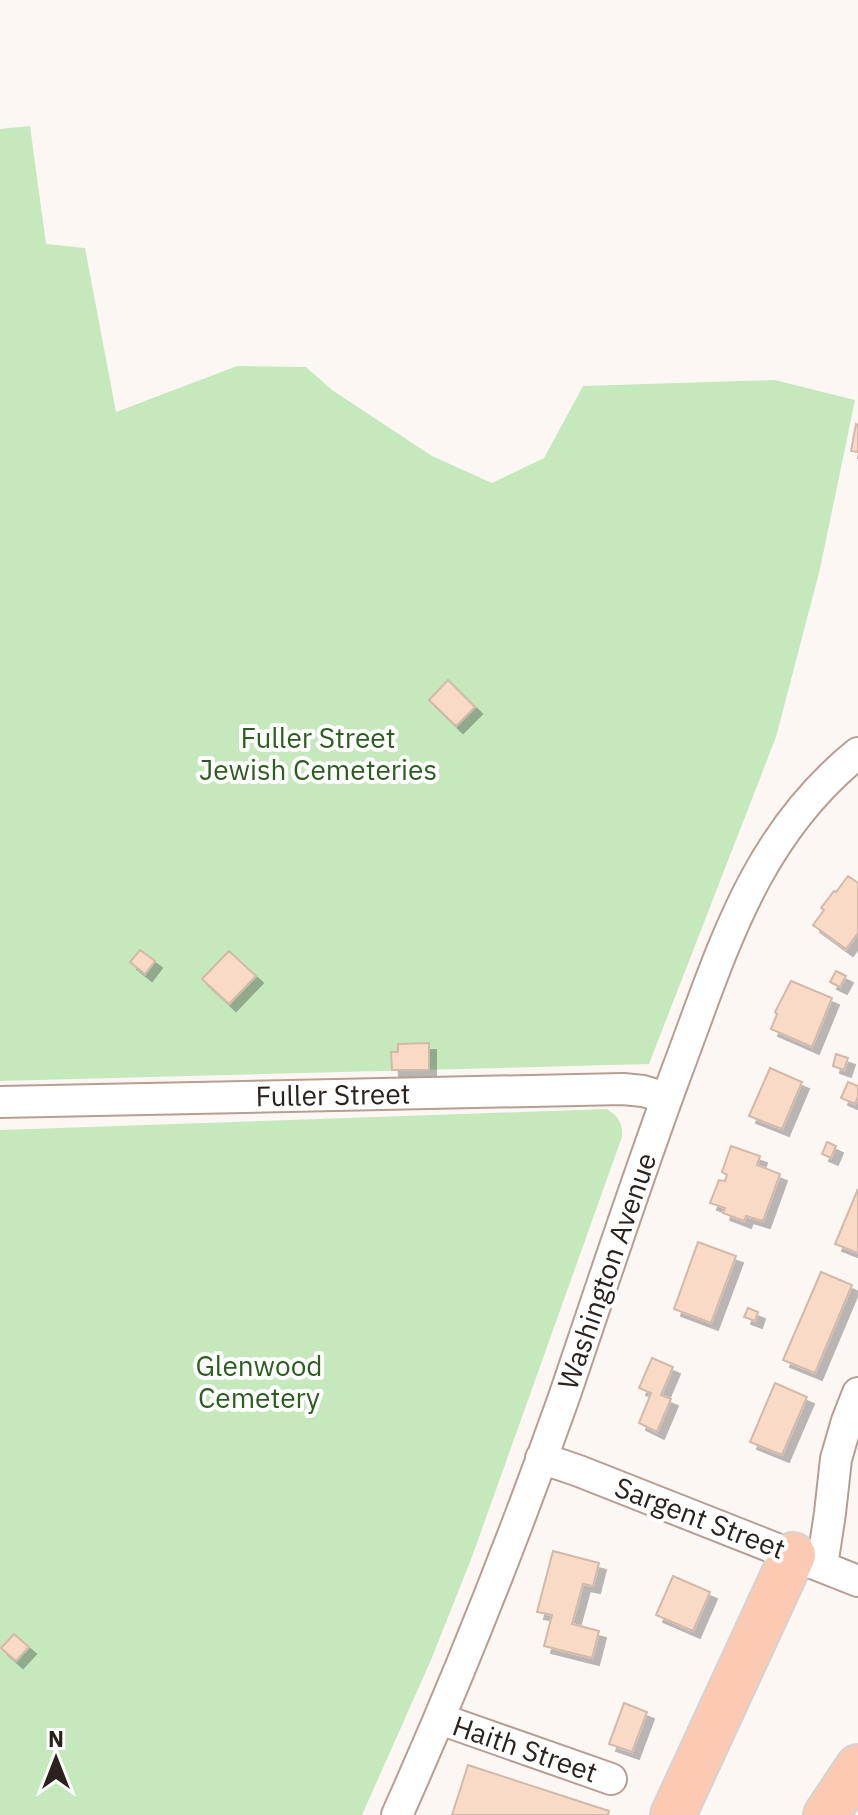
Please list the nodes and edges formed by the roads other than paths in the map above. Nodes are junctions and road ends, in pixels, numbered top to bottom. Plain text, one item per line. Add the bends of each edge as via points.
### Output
1 (858, 753) edge
2 (666, 1098) junction
3 (0, 1102) edge
4 (858, 1393) edge
5 (541, 1458) junction
6 (808, 1561) junction
7 (858, 1581) edge
8 (440, 1719) junction
9 (858, 1767) edge
10 (611, 1779) dead end
11 (397, 1815) edge
12 (673, 1815) edge
13 (826, 1815) edge

1 - 2 street, Washington Avenue via 814,794 752,884
2 - 3 street, Fuller Street via 623,1089
2 - 5 street, Washington Avenue
4 - 6 street via 836,1459 830,1513
5 - 6 street, Sargent Street
5 - 8 street, Washington Avenue
6 - 7 street, Sargent Street
6 - 12 highway
8 - 10 street, Haith Street
8 - 11 street, Washington Avenue
9 - 13 highway

